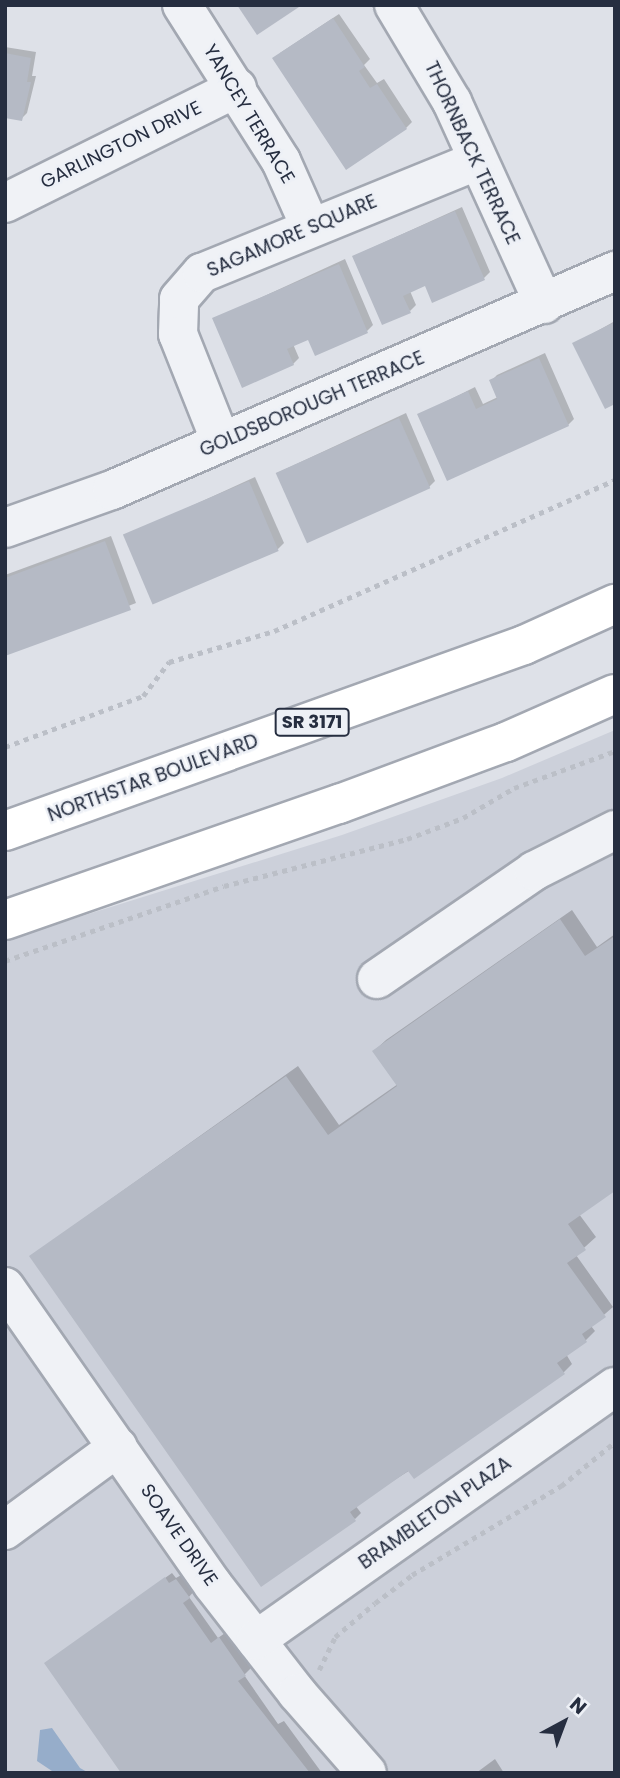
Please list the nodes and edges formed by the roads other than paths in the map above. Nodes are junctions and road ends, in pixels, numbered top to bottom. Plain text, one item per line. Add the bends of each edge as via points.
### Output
1 (182, 5) edge
2 (394, 5) edge
3 (237, 88) junction
4 (476, 161) junction
5 (5, 202) edge
6 (310, 226) junction
7 (615, 271) edge
8 (544, 304) junction
9 (221, 442) junction
10 (5, 528) edge
11 (615, 604) edge
12 (615, 694) edge
13 (5, 831) edge
14 (615, 831) edge
15 (5, 920) edge
16 (377, 979) dead end
17 (5, 1287) edge
18 (615, 1387) edge
19 (118, 1447) junction
20 (5, 1530) edge
21 (256, 1640) junction
22 (368, 1773) edge

1 - 3 street, YANCEY TERRACE
2 - 4 street, THORNBACK TERRACE via 434,69
3 - 5 street, GARLINGTON DRIVE
3 - 6 street, YANCEY TERRACE via 281,161
4 - 6 street, SAGAMORE SQUARE
4 - 8 street, THORNBACK TERRACE
6 - 9 street, SAGAMORE SQUARE via 202,273 178,299 178,334
7 - 8 street, GOLDSBOROUGH TERRACE
8 - 9 street, GOLDSBOROUGH TERRACE
9 - 10 street, GOLDSBOROUGH TERRACE
11 - 13 main road, NORTHSTAR BOULEVARD / SR 3171 via 512,650
12 - 15 main road via 429,771
14 - 16 street via 534,871
17 - 19 street, SOAVE DRIVE
18 - 21 street, BRAMBLETON PLAZA
19 - 20 street
19 - 21 street, SOAVE DRIVE
21 - 22 street, SOAVE DRIVE

